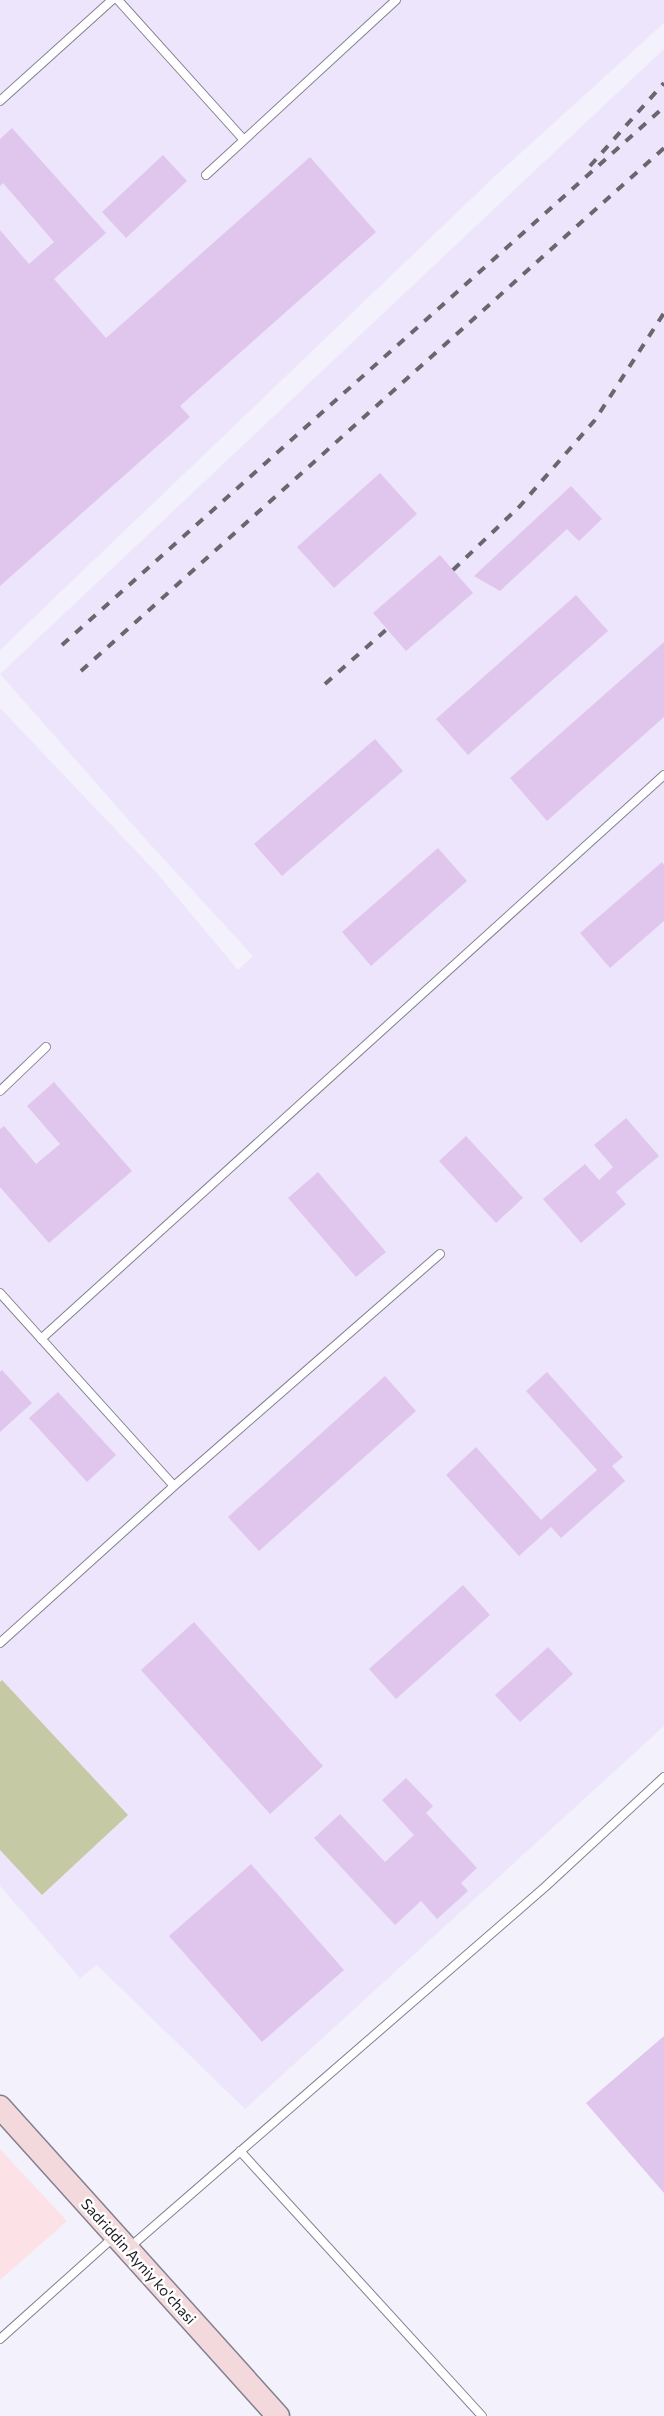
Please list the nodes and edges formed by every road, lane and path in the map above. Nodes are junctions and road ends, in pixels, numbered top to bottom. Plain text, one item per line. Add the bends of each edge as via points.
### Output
1 (112, 0) edge
2 (118, 0) edge
3 (396, 0) edge
4 (0, 101) edge
5 (244, 140) junction
6 (206, 175) dead end
7 (664, 775) edge
8 (46, 1047) dead end
9 (0, 1092) edge
10 (440, 1254) dead end
11 (0, 1293) edge
12 (41, 1339) junction
13 (174, 1486) junction
14 (0, 1643) edge
15 (664, 1777) edge
16 (0, 2107) edge
17 (240, 2151) junction
18 (122, 2242) junction
19 (0, 2339) edge
20 (278, 2416) edge
21 (482, 2416) edge

1 - 4 lane
2 - 5 lane
3 - 5 lane
5 - 6 lane
7 - 12 lane
8 - 9 lane
10 - 13 lane
11 - 12 lane
12 - 13 lane
13 - 14 lane
15 - 17 lane via 545,1887
16 - 18 street, Sadriddin Ayniy ko'chasi
17 - 18 lane
17 - 21 lane
18 - 19 lane
18 - 20 street, Sadriddin Ayniy ko'chasi

